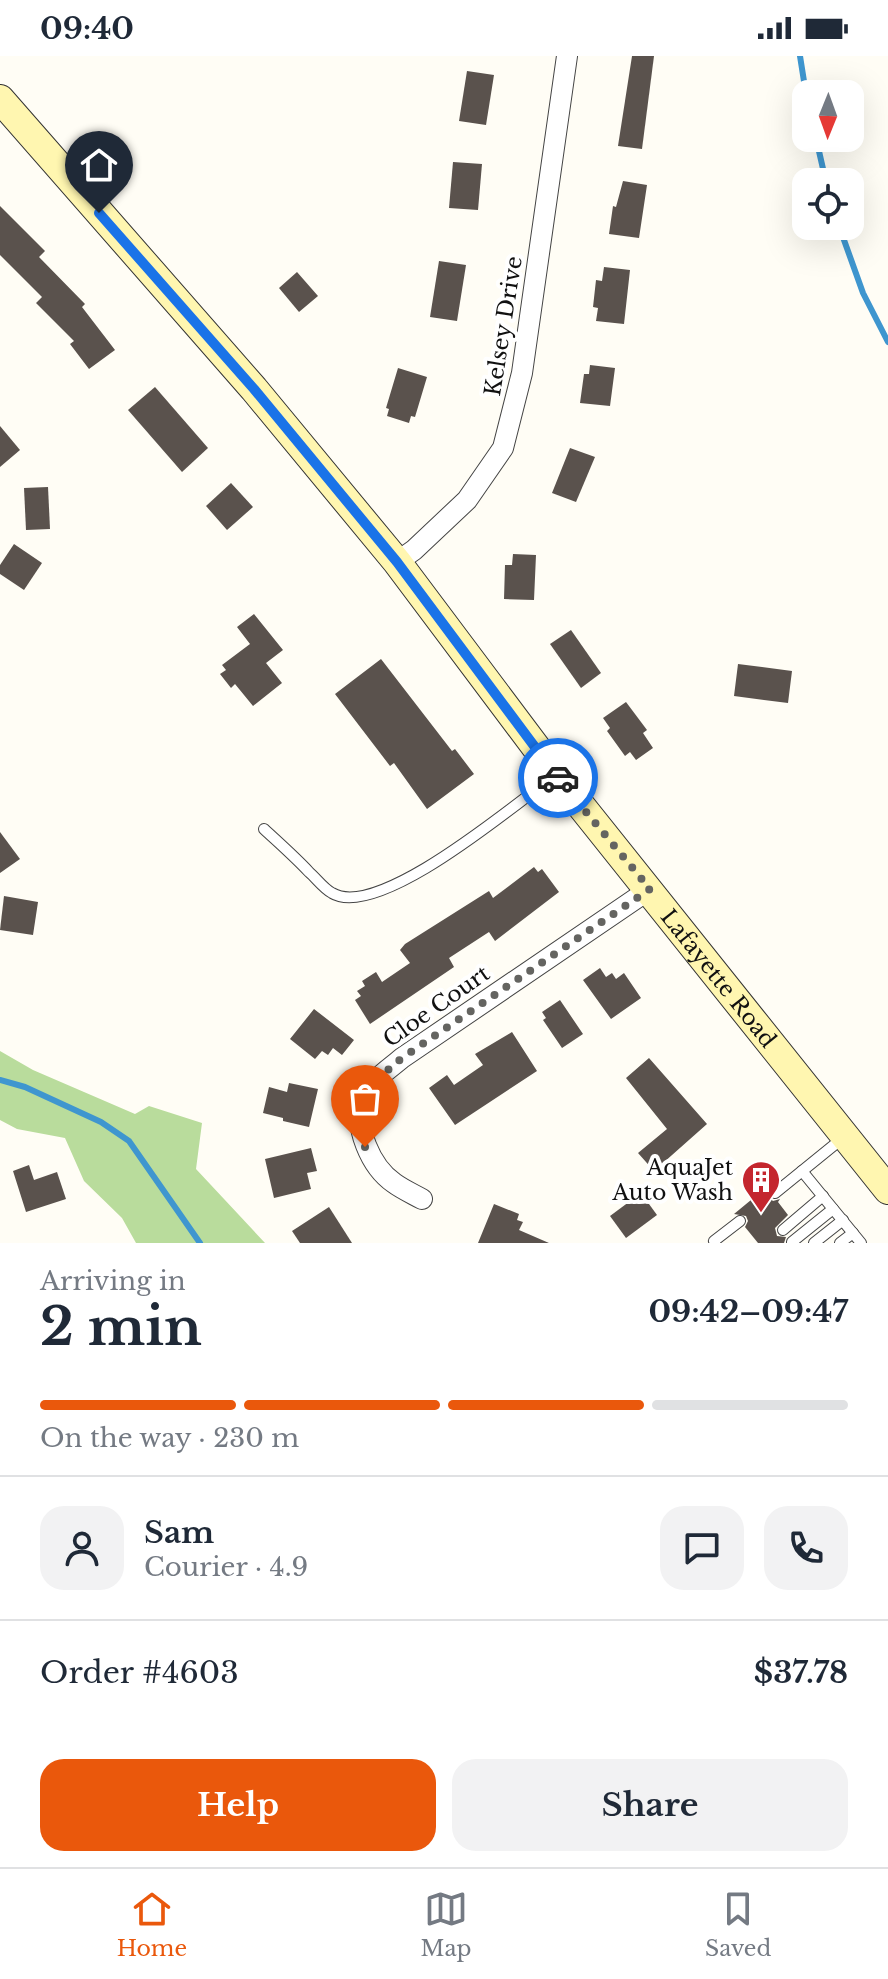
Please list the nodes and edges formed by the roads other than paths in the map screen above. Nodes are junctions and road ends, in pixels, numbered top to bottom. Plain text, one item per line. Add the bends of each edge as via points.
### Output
1 (567, 56) edge
2 (0, 99) edge
3 (397, 562) junction
4 (556, 775) junction
5 (264, 829) dead end
6 (650, 889) junction
7 (845, 1136) junction
8 (802, 1171) junction
9 (888, 1190) edge
10 (775, 1193) dead end
11 (823, 1196) junction
12 (422, 1199) dead end
13 (833, 1209) junction
14 (843, 1220) junction
15 (740, 1221) dead end
16 (783, 1230) dead end
17 (853, 1233) junction
18 (792, 1242) edge
19 (715, 1243) edge
20 (814, 1243) edge
21 (840, 1243) edge
22 (861, 1243) edge

1 - 3 street, Kelsey Drive via 522,373 503,448 467,500
2 - 3 main road, Lafayette Road via 254,389
3 - 4 main road, Lafayette Road
4 - 5 lane via 427,867 371,896 332,894
4 - 6 main road, Lafayette Road
6 - 7 main road, Lafayette Road
6 - 12 street, Cloe Court via 376,1080 363,1100 365,1147 392,1182
7 - 8 lane
7 - 9 main road, Lafayette Road
8 - 10 lane
8 - 11 lane
11 - 13 lane
11 - 16 lane
13 - 14 lane
13 - 18 lane
14 - 17 lane
14 - 20 lane
15 - 19 lane
17 - 21 lane
17 - 22 lane

